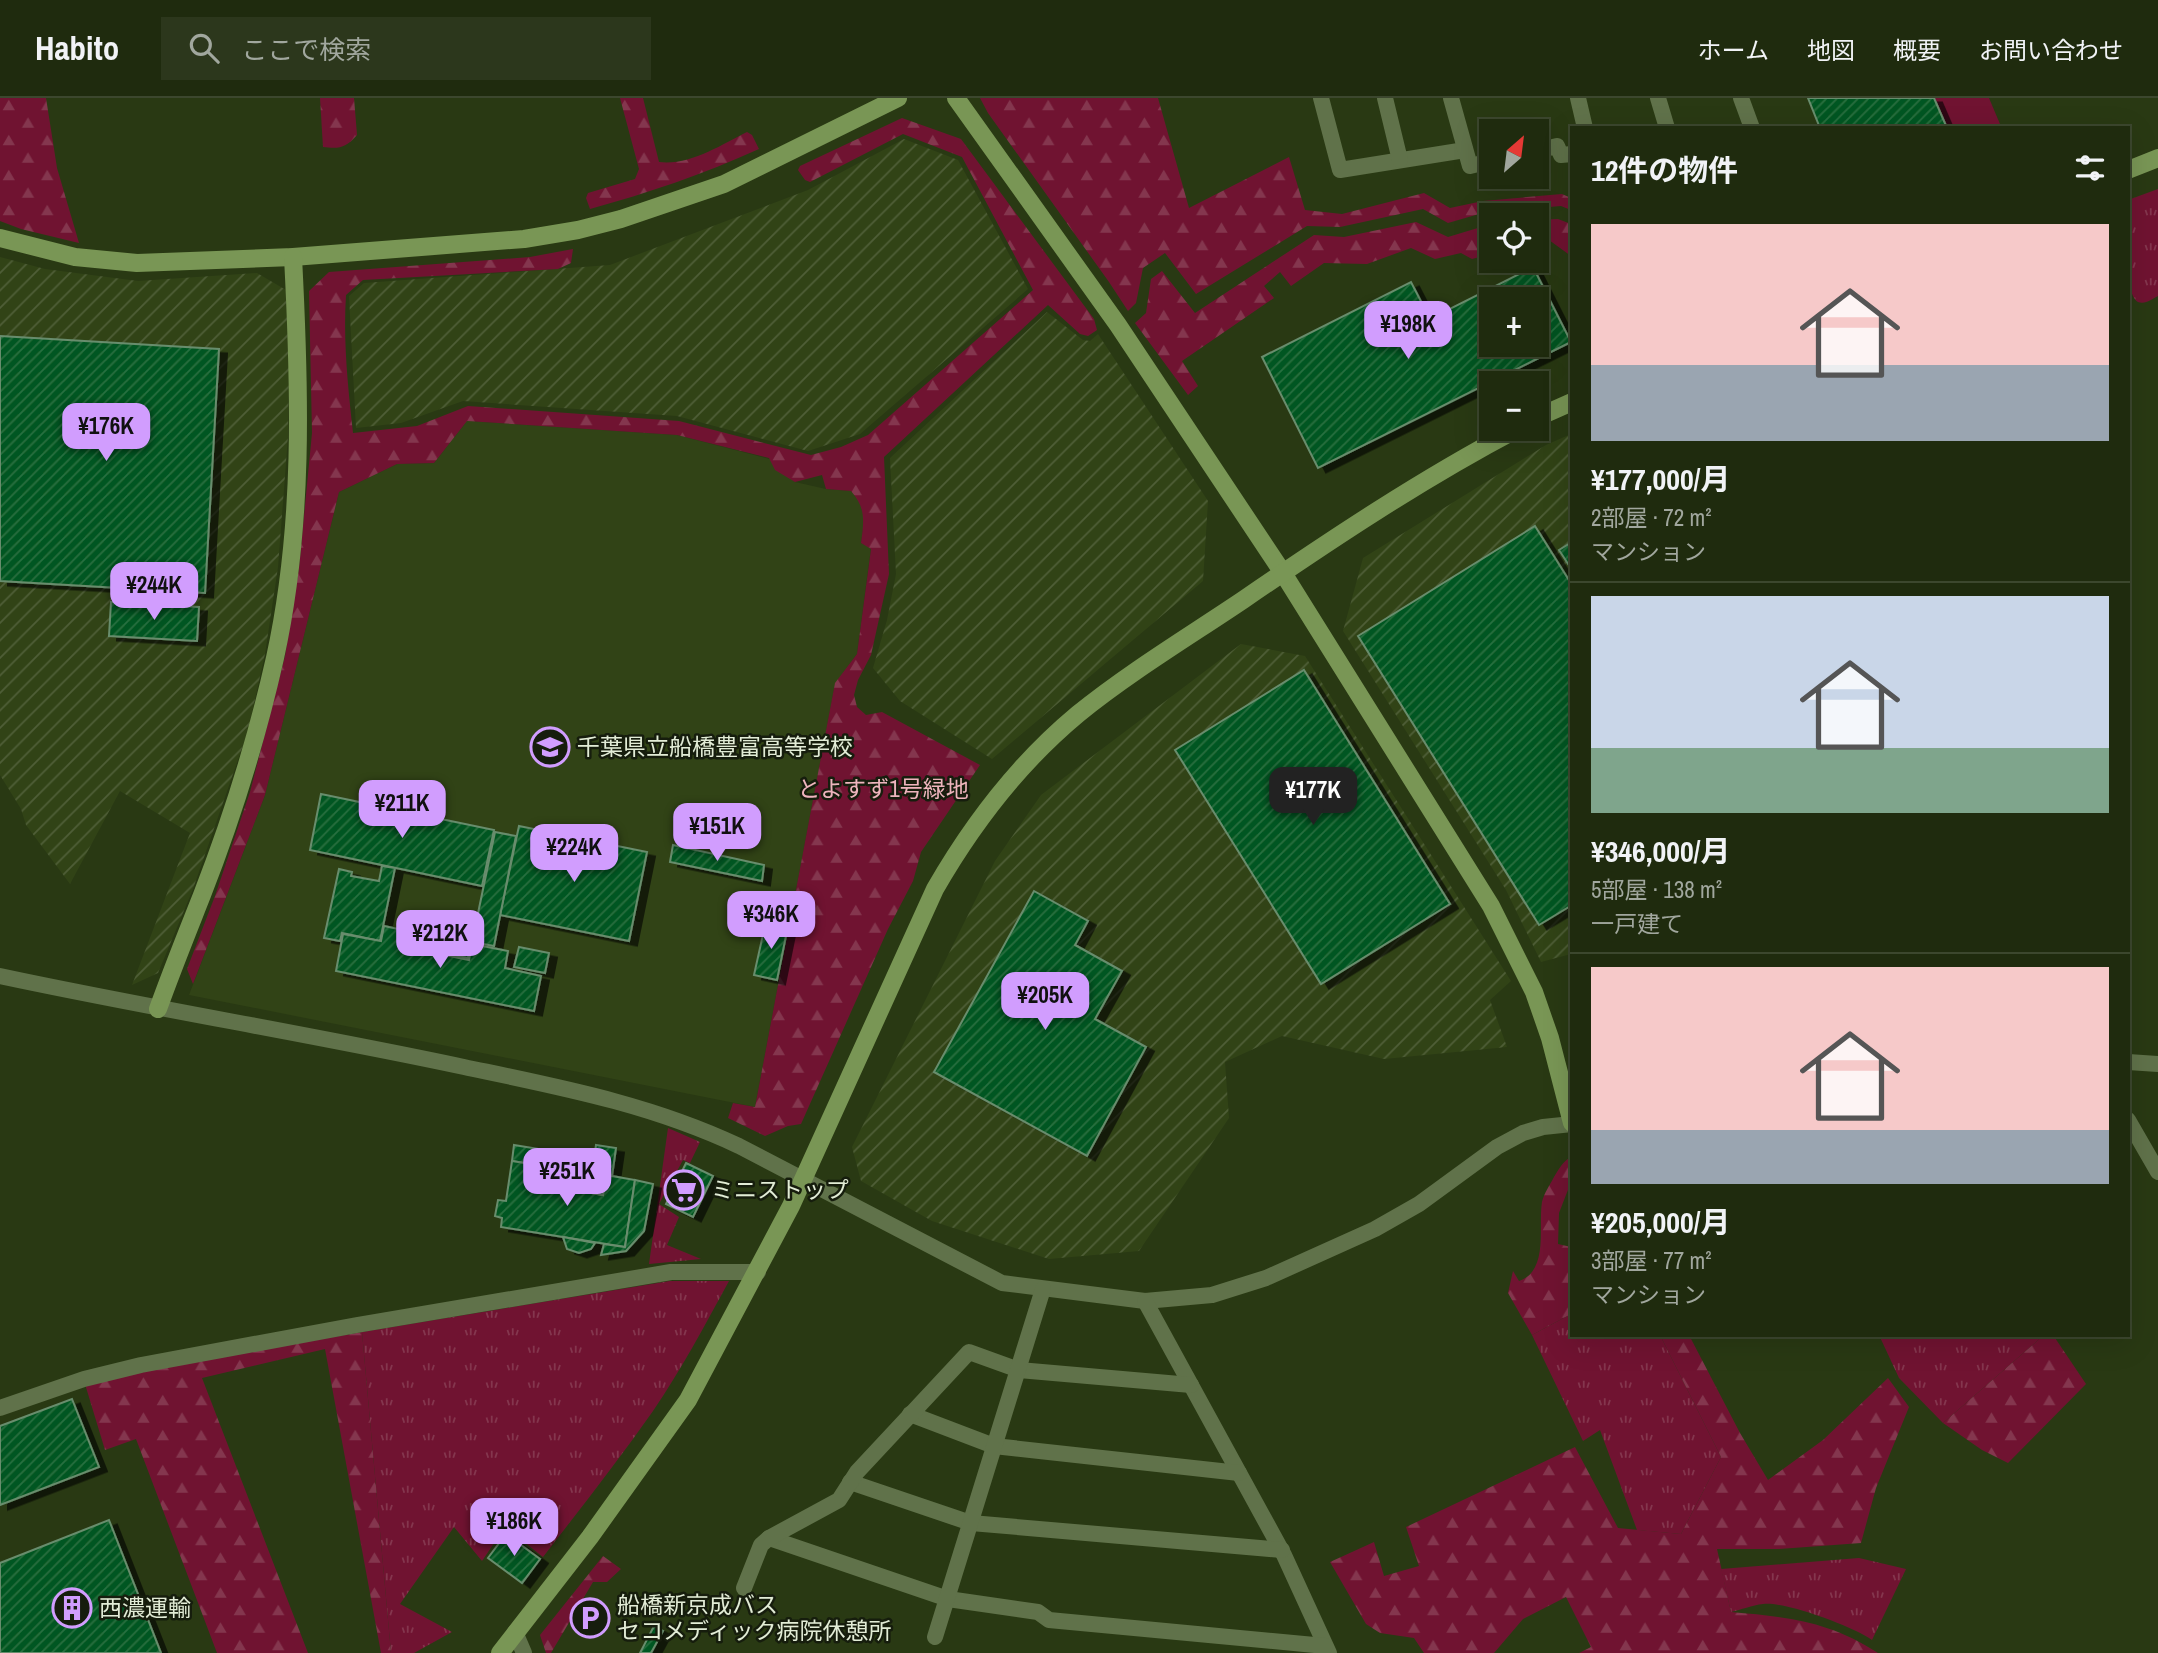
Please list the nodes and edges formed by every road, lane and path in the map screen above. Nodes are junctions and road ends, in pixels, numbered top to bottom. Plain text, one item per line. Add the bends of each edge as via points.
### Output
1 (898, 98) edge
2 (956, 98) edge
3 (1321, 98) edge
4 (1385, 98) edge
5 (1451, 98) edge
6 (1578, 98) edge
7 (1658, 98) edge
8 (1741, 98) edge
9 (1585, 126) edge
10 (1666, 126) edge
11 (1751, 126) edge
12 (1549, 148) edge
13 (1465, 150) junction
14 (1570, 154) edge
15 (2158, 158) edge
16 (1400, 160) junction
17 (1479, 164) edge
18 (2130, 169) edge
19 (0, 238) edge
20 (293, 257) junction
21 (1570, 403) edge
22 (1549, 412) edge
23 (1494, 441) edge
24 (1283, 573) junction
25 (0, 976) edge
26 (158, 1009) junction
27 (2130, 1062) edge
28 (2158, 1065) edge
29 (1570, 1116) edge
30 (2130, 1123) edge
31 (1570, 1124) edge
32 (2158, 1172) edge
33 (803, 1179) junction
34 (758, 1272) junction
35 (1043, 1289) junction
36 (1145, 1301) junction
37 (1019, 1370) junction
38 (1191, 1385) junction
39 (0, 1408) edge
40 (910, 1414) junction
41 (994, 1446) junction
42 (1239, 1473) junction
43 (850, 1482) junction
44 (971, 1523) junction
45 (769, 1538) junction
46 (1282, 1550) junction
47 (744, 1588) dead end
48 (948, 1600) junction
49 (515, 1632) junction
50 (935, 1637) dead end
51 (1327, 1650) edge
52 (500, 1653) edge
53 (524, 1653) edge

1 - 20 street via 724,184 621,219 524,239
2 - 24 street via 1118,325
3 - 16 street via 1340,170
4 - 16 street
5 - 13 street
6 - 9 street
7 - 10 street
8 - 11 street
12 - 14 street via 1557,146 1560,155
13 - 16 street
13 - 17 street via 1470,166
15 - 18 street
19 - 20 street via 75,257 137,263
20 - 26 street via 299,437 289,568 275,656 240,788
21 - 22 street
23 - 24 street
24 - 29 street via 1491,906 1550,1038
24 - 33 street via 1078,714 991,804 935,889
25 - 26 street
26 - 33 street via 353,1044 629,1103 702,1128
27 - 28 street
30 - 32 street
31 - 36 street via 1523,1133 1375,1229 1266,1279 1212,1295
33 - 34 street
33 - 35 street via 1002,1283
34 - 39 street via 671,1272 357,1325 129,1368
34 - 49 street via 688,1400
35 - 36 street
35 - 37 street
36 - 38 street
37 - 38 street
37 - 40 street via 969,1352
37 - 41 street
38 - 42 street
40 - 41 street
40 - 43 street
41 - 42 street
41 - 44 street
42 - 46 street
43 - 44 street
43 - 45 street via 839,1500
44 - 46 street
44 - 48 street
45 - 47 street via 761,1545
45 - 48 street
46 - 51 street
48 - 50 street
48 - 51 street via 1038,1612 1049,1620
49 - 52 street
49 - 53 street

